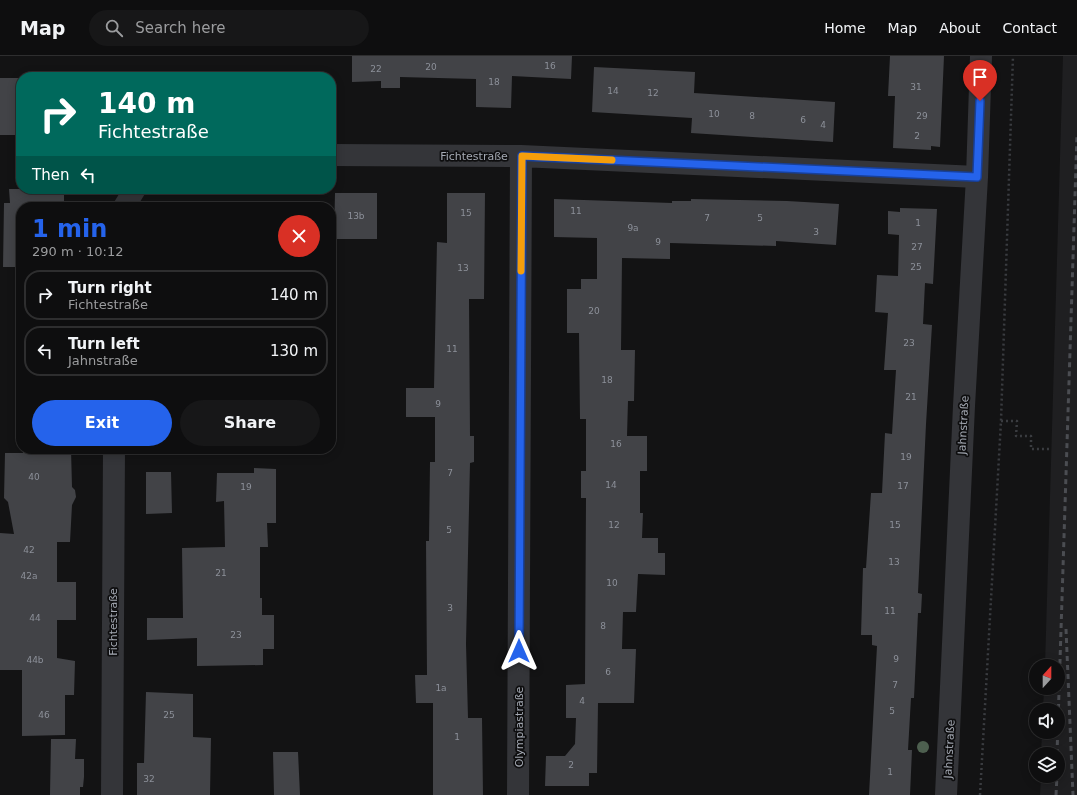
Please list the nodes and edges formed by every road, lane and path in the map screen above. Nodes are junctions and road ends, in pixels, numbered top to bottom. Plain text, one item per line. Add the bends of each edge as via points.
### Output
1 (981, 56) edge
2 (1013, 56) edge
3 (336, 155) edge
4 (522, 156) junction
5 (977, 177) junction
6 (1001, 420) junction
7 (1051, 449) dead end
8 (114, 454) edge
9 (112, 795) edge
10 (518, 795) edge
11 (946, 795) edge
12 (980, 795) edge

1 - 5 street, Jahnstraße
2 - 6 path
3 - 4 street, Fichtestraße
4 - 5 street, Fichtestraße
4 - 10 street, Olympiastraße
5 - 11 street, Jahnstraße
6 - 7 path via 1017,421 1016,436 1031,436 1030,449
6 - 12 path
8 - 9 street, Fichtestraße

